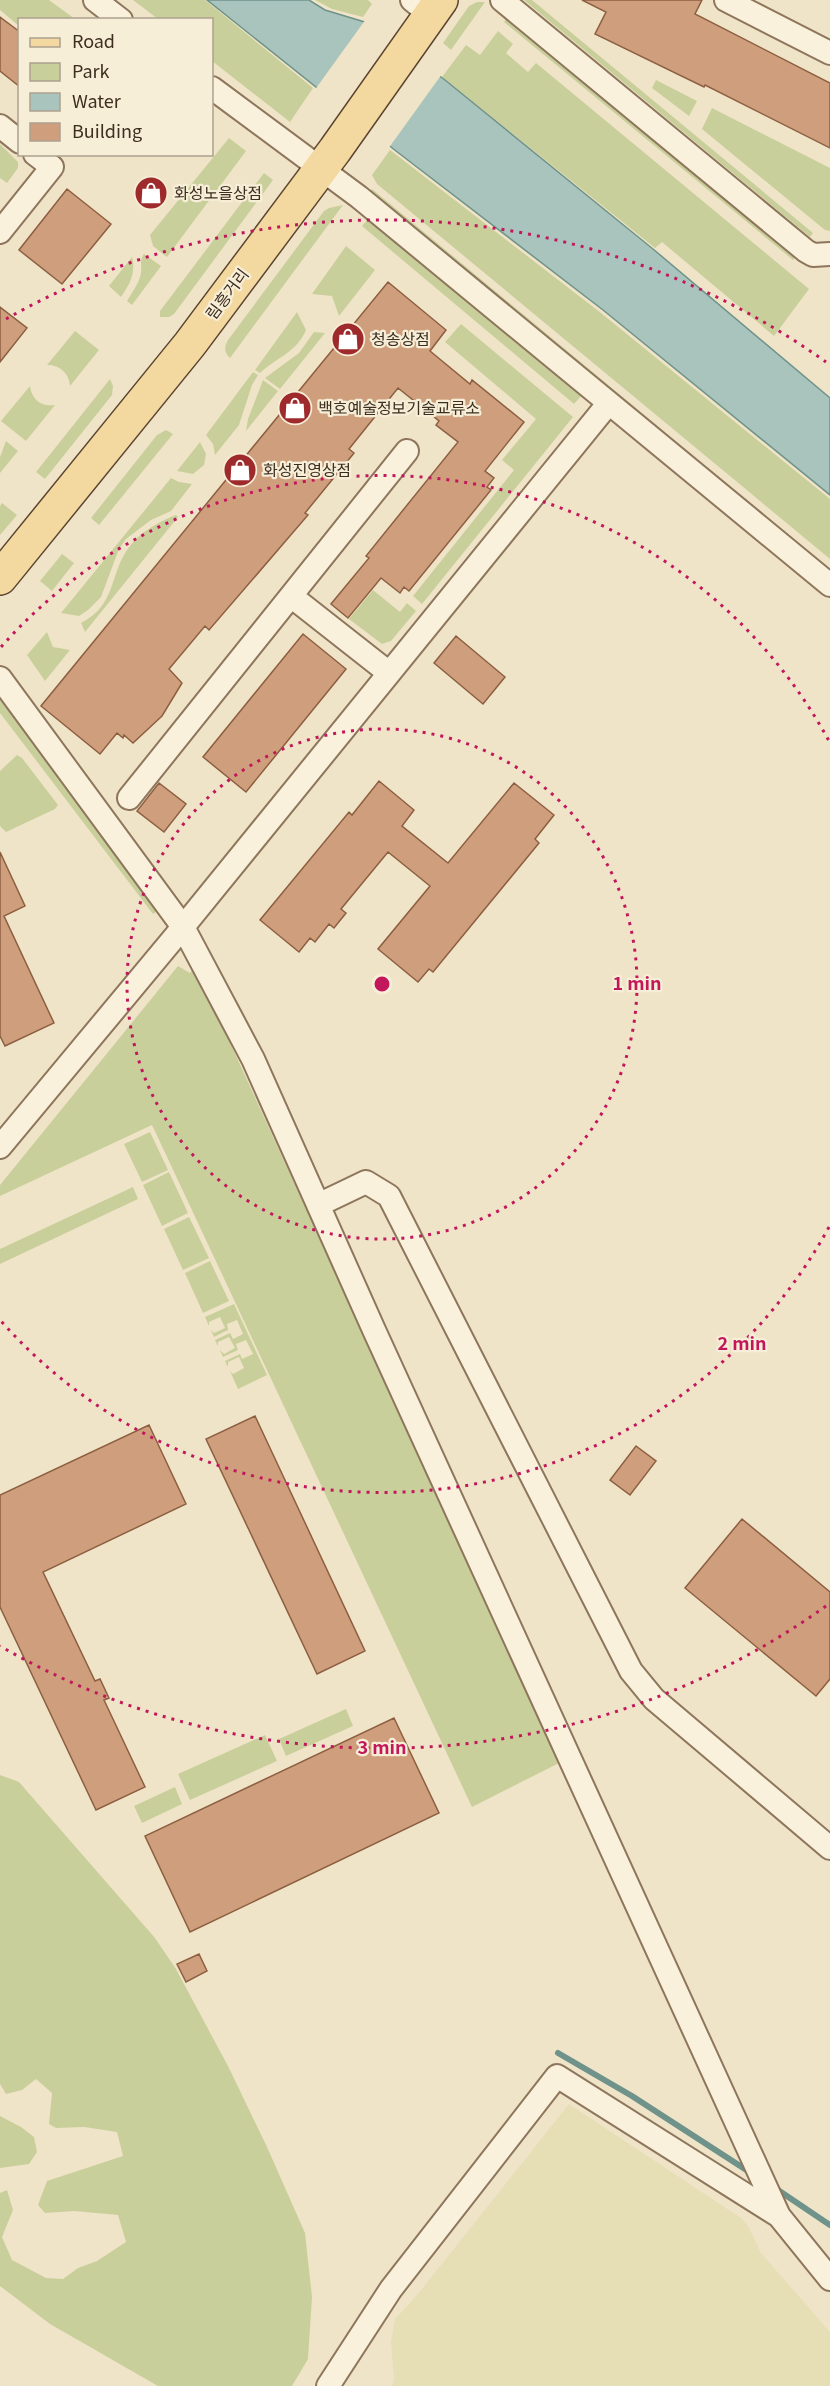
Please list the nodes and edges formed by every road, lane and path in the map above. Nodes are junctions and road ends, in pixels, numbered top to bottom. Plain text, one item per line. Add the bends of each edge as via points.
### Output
1 (95, 0) edge
2 (502, 0) edge
3 (726, 0) edge
4 (425, 14) edge
5 (118, 18) edge
6 (830, 53) edge
7 (213, 88) edge
8 (0, 126) edge
9 (18, 140) edge
10 (38, 156) edge
11 (328, 160) junction
12 (0, 232) edge
13 (830, 255) edge
14 (608, 404) junction
15 (407, 451) dead end
16 (0, 578) edge
17 (830, 585) edge
18 (291, 596) junction
19 (389, 674) junction
20 (0, 678) edge
21 (129, 798) dead end
22 (183, 927) junction
23 (3, 1138) edge
24 (318, 1205) junction
25 (830, 1848) edge
26 (776, 2210) junction
27 (830, 2279) edge
28 (328, 2386) edge

1 - 5 street
2 - 13 street via 806,251
3 - 6 street
4 - 11 main road, 림흥거리
7 - 11 street
8 - 9 street
10 - 12 street via 52,167
11 - 14 street via 359,197
11 - 16 main road, 림흥거리 via 190,344
14 - 17 street
14 - 19 street
15 - 18 street
18 - 19 street
18 - 21 street
19 - 22 street
20 - 22 street
22 - 23 street
22 - 24 street via 253,1059
24 - 25 street via 366,1182 389,1196 631,1671 654,1699
24 - 26 street
26 - 27 street
26 - 28 street via 557,2076 391,2289

